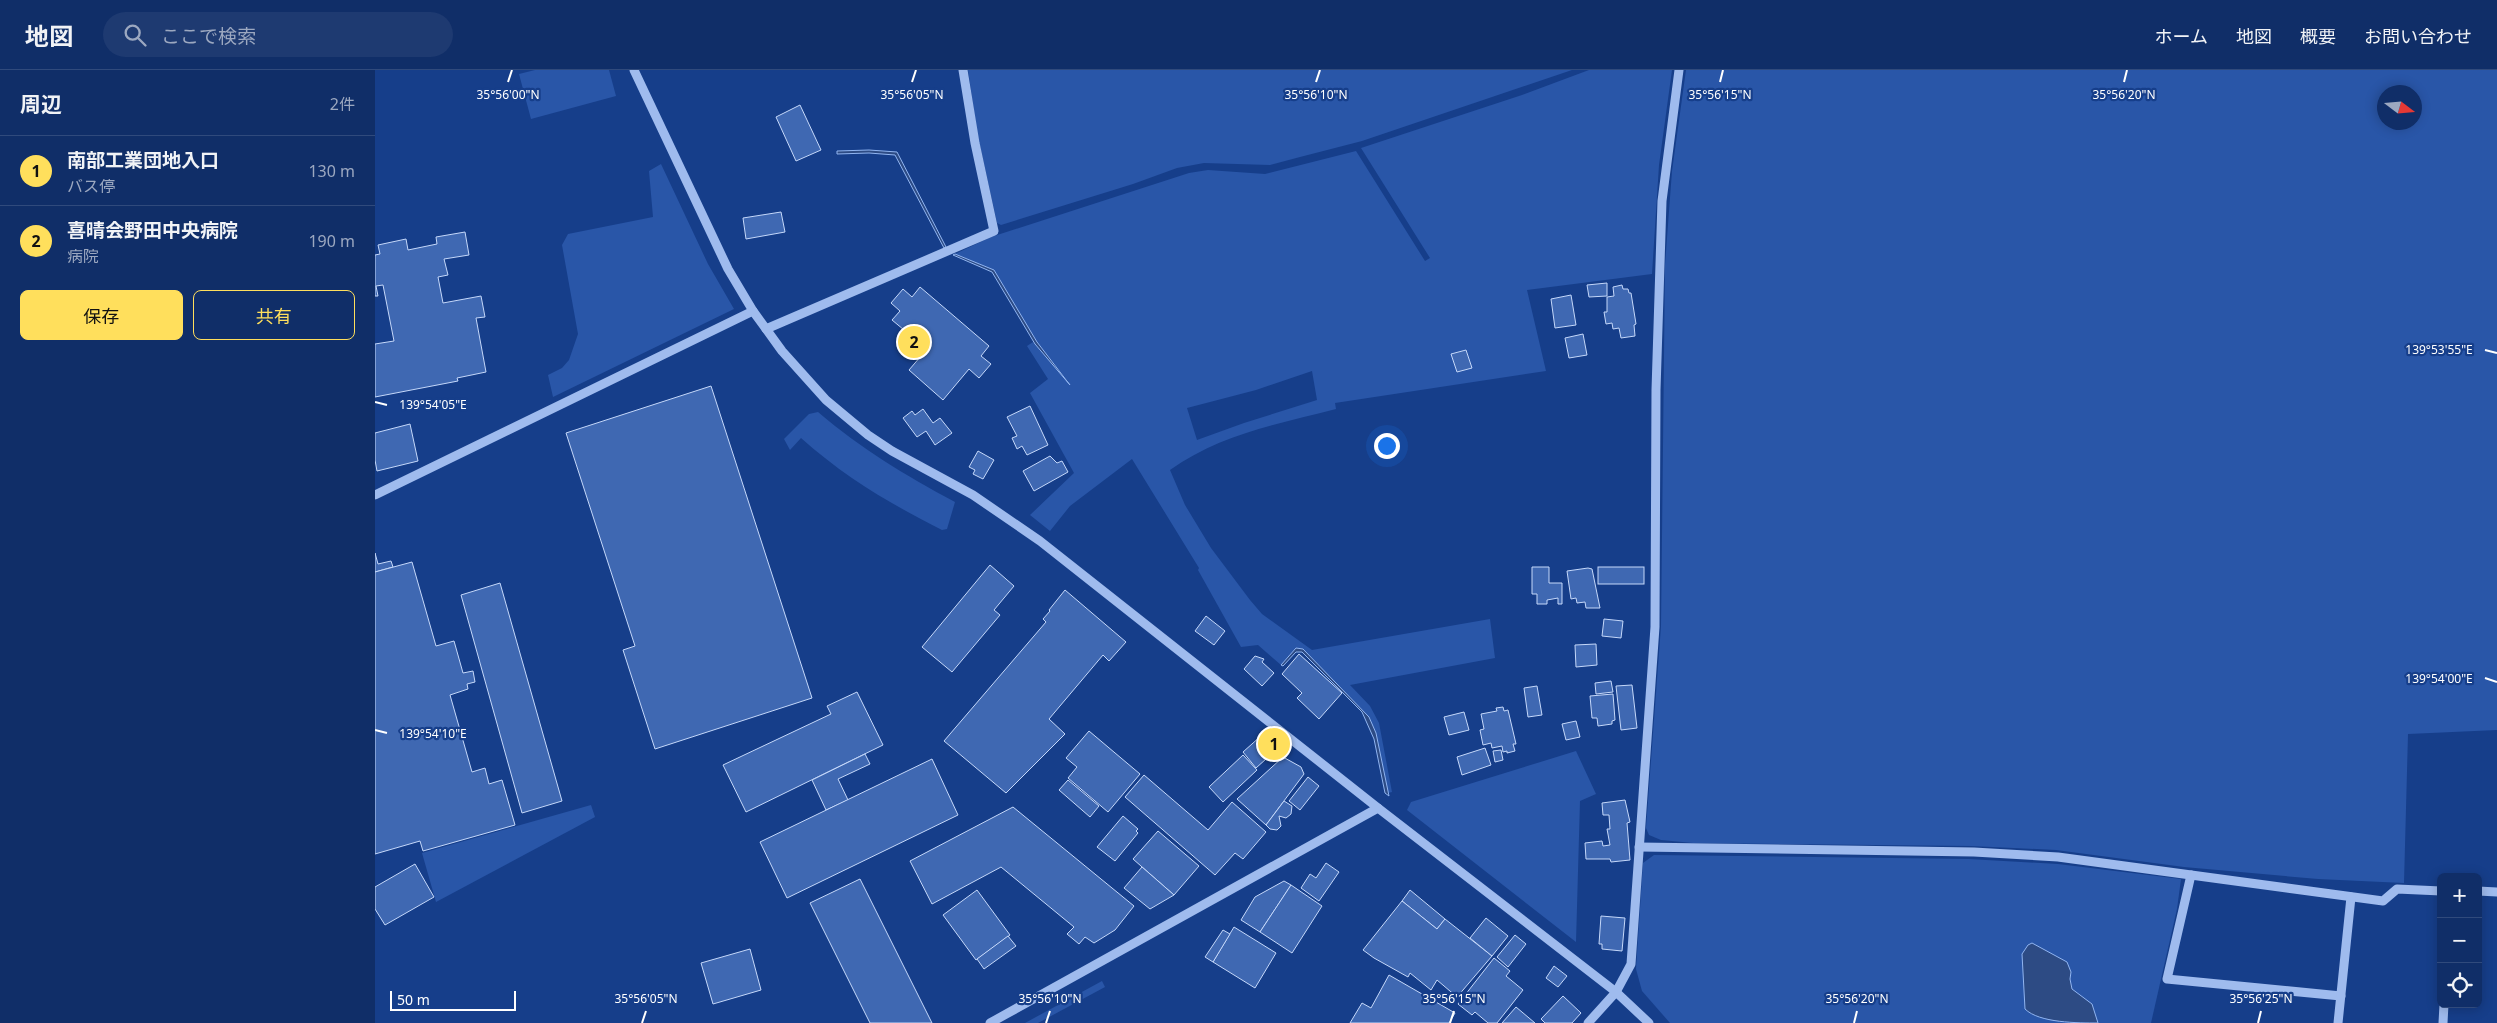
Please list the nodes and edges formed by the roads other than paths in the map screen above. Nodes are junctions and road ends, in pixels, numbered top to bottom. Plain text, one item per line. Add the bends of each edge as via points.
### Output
1 (634, 70) edge
2 (963, 70) edge
3 (1679, 70) edge
4 (753, 311) junction
5 (766, 330) junction
6 (375, 495) edge
7 (1377, 808) junction
8 (1639, 847) junction
9 (2191, 875) junction
10 (2437, 891) edge
11 (2482, 891) edge
12 (2497, 892) edge
13 (2351, 897) junction
14 (1616, 992) junction
15 (2341, 996) junction
16 (2444, 1008) edge
17 (990, 1023) edge
18 (1588, 1023) edge
19 (1649, 1023) edge
20 (2338, 1023) edge
21 (2443, 1023) edge

1 - 4 street via 713,239
2 - 5 street via 994,231
3 - 8 street via 1662,201 1656,390 1655,626
4 - 5 street
4 - 6 street
5 - 7 street via 826,400 867,435 1000,511
7 - 14 street
7 - 17 street
8 - 9 street via 1974,852 2058,857
8 - 14 street via 1631,964
9 - 13 street
9 - 15 street via 2167,979
10 - 13 street via 2397,889 2383,900
11 - 12 street
13 - 15 street
14 - 18 street
14 - 19 street
15 - 20 street
16 - 21 street

